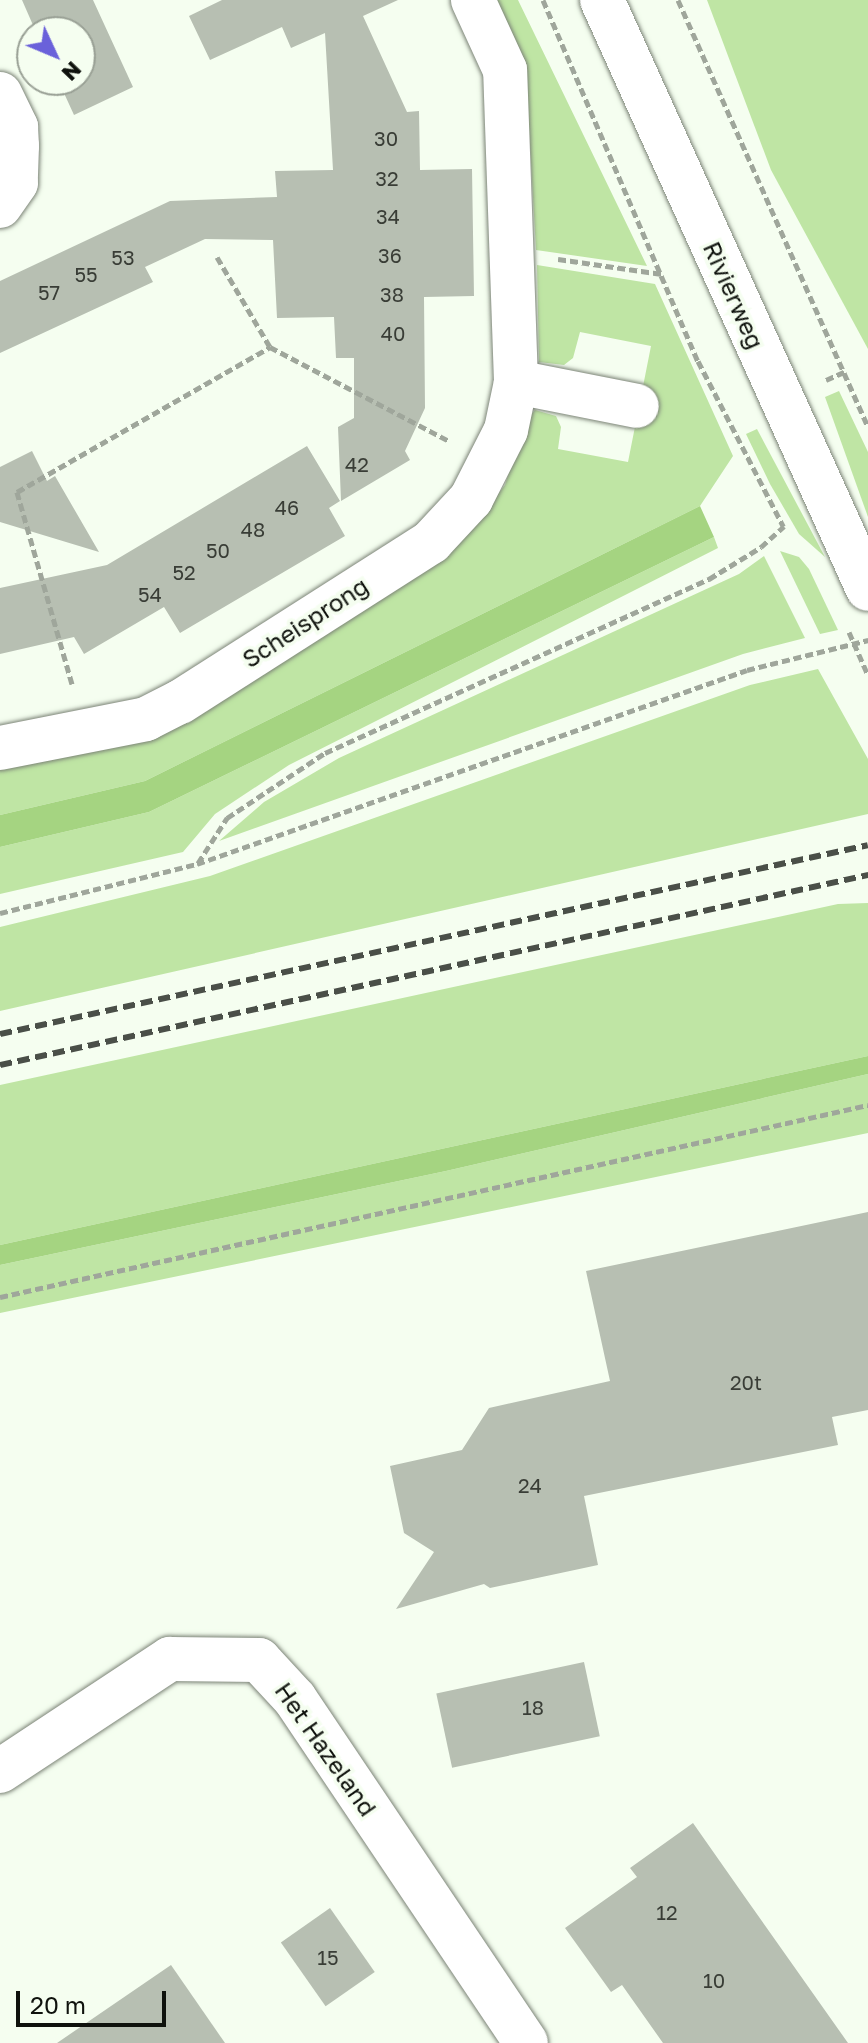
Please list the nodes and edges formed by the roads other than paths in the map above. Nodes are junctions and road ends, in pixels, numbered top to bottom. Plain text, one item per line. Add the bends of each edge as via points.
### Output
1 (473, 0) edge
2 (602, 0) edge
3 (0, 94) edge
4 (0, 206) edge
5 (516, 382) junction
6 (637, 406) dead end
7 (856, 607) edge
8 (0, 748) edge
9 (0, 1771) edge
10 (526, 2043) edge

1 - 5 street, Scheisprong via 505,70
2 - 7 street, Rivierweg
3 - 4 street via 16,127 17,146 16,183
5 - 6 street
5 - 8 street, Scheisprong via 493,464 471,499 431,542 146,719 84,727
9 - 10 street, Het Hazeland via 170,1659 259,1660 295,1699

